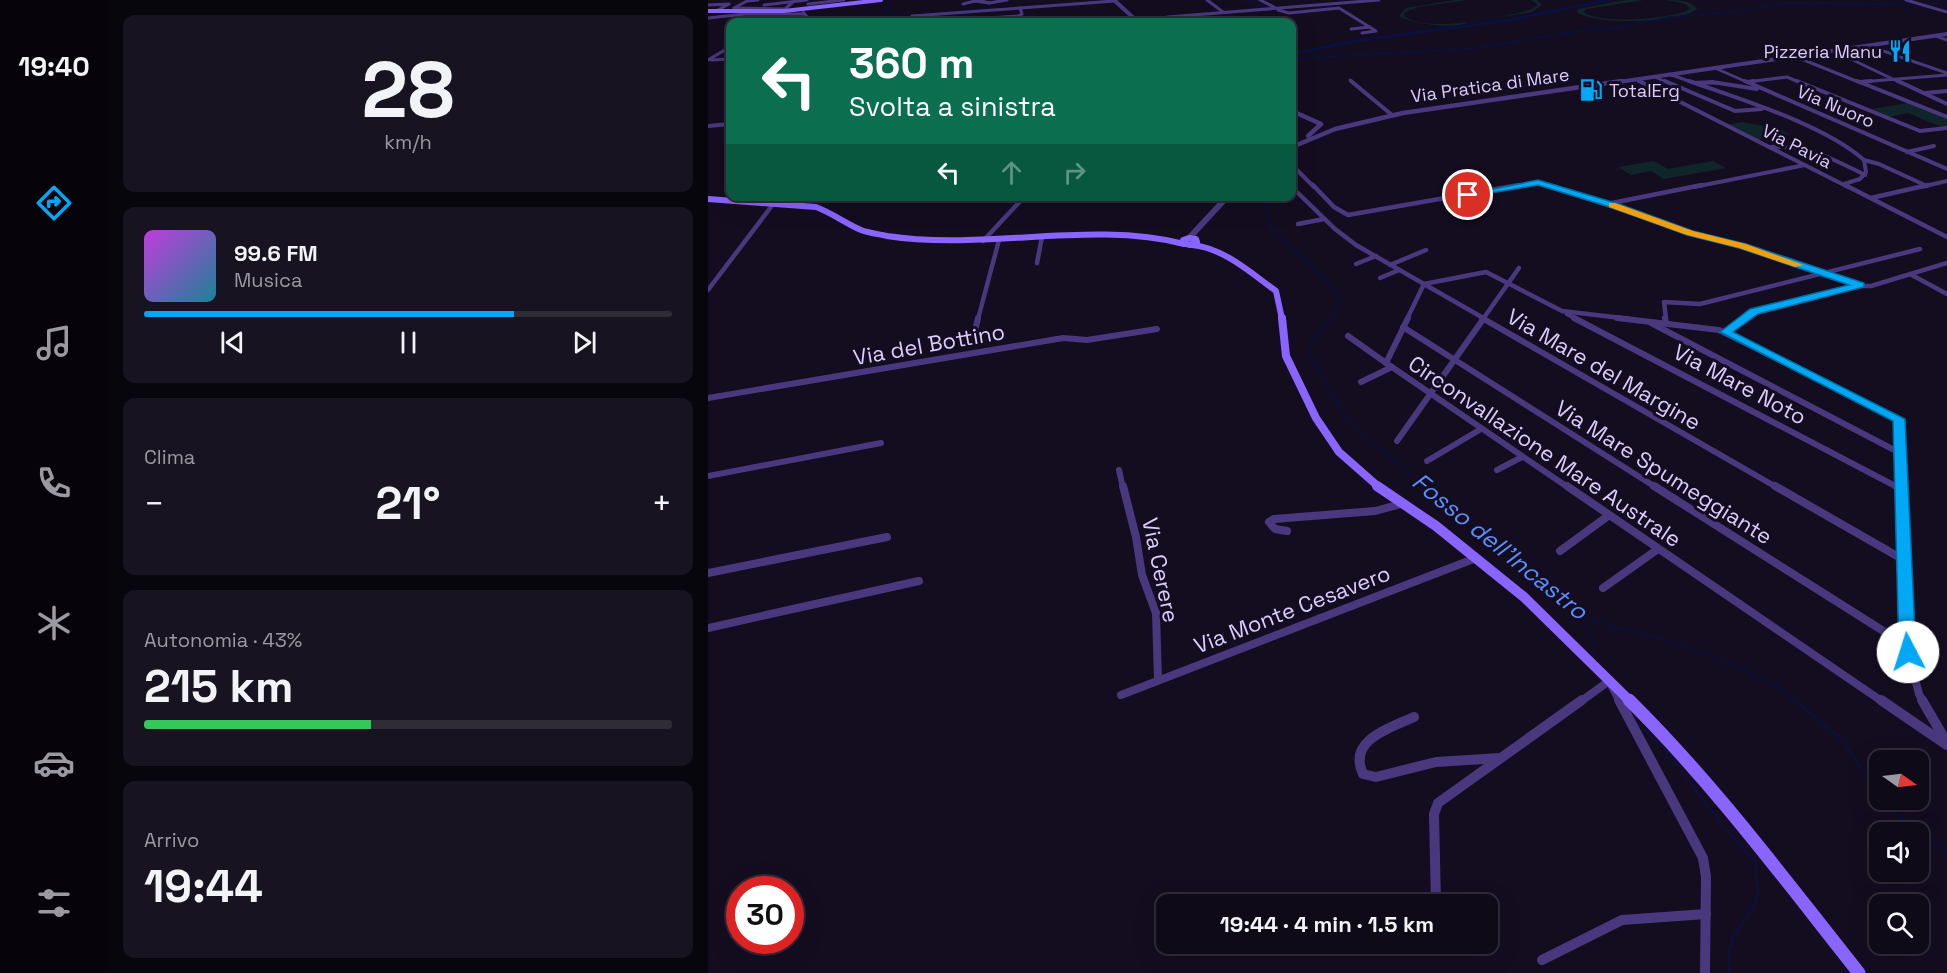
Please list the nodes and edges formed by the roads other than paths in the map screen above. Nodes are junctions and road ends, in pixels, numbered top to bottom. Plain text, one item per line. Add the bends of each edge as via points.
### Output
1 (749, 0) edge
2 (760, 0) edge
3 (844, 0) edge
4 (881, 0) edge
5 (976, 0) edge
6 (1007, 0) edge
7 (1114, 0) edge
8 (1207, 0) edge
9 (1260, 0) edge
10 (1293, 0) edge
11 (1324, 0) edge
12 (1371, 0) edge
13 (1379, 0) edge
14 (1906, 0) edge
15 (827, 1) edge
16 (1352, 1) edge
17 (807, 2) edge
18 (955, 2) dead end
19 (963, 2) edge
20 (786, 4) edge
21 (1330, 4) junction
22 (708, 5) edge
23 (739, 6) junction
24 (758, 6) junction
25 (1301, 6) junction
26 (1020, 7) junction
27 (1274, 8) junction
28 (731, 10) junction
29 (1312, 10) junction
30 (708, 11) edge
31 (716, 11) junction
32 (803, 12) junction
33 (1223, 12) junction
34 (1947, 12) edge
35 (1317, 14) dead end
36 (708, 18) edge
37 (808, 18) edge
38 (917, 18) edge
39 (981, 18) edge
40 (1134, 18) edge
41 (1160, 18) edge
42 (1370, 27) junction
43 (1351, 29) dead end
44 (1362, 33) dead end
45 (1947, 34) edge
46 (1936, 36) junction
47 (1947, 40) edge
48 (1869, 46) junction
49 (726, 49) edge
50 (1834, 51) junction
51 (1794, 56) junction
52 (726, 59) edge
53 (708, 60) edge
54 (1715, 68) junction
55 (1947, 74) edge
56 (1669, 75) junction
57 (1655, 76) junction
58 (1635, 79) junction
59 (1350, 80) dead end
60 (1893, 80) junction
61 (1747, 82) junction
62 (1858, 82) junction
63 (1695, 83) junction
64 (1763, 89) junction
65 (1947, 91) edge
66 (1923, 93) junction
67 (1947, 104) edge
68 (1764, 109) junction
69 (1296, 113) edge
70 (1392, 115) junction
71 (1947, 117) edge
72 (726, 124) edge
73 (708, 126) edge
74 (1947, 128) edge
75 (1296, 144) edge
76 (1296, 145) edge
77 (1934, 146) dead end
78 (1769, 147) junction
79 (1907, 152) junction
80 (1864, 160) junction
81 (1805, 165) junction
82 (1296, 168) edge
83 (1947, 169) edge
84 (1865, 175) junction
85 (1947, 182) edge
86 (1844, 184) junction
87 (1927, 186) junction
88 (1298, 193) dead end
89 (1871, 198) junction
90 (708, 199) edge
91 (726, 200) edge
92 (741, 201) edge
93 (1020, 201) edge
94 (1224, 201) edge
95 (774, 203) junction
96 (1609, 204) junction
97 (1324, 219) junction
98 (1298, 224) dead end
99 (1042, 237) junction
100 (1947, 237) edge
101 (999, 240) junction
102 (983, 241) junction
103 (1193, 241) junction
104 (1920, 249) dead end
105 (1426, 250) dead end
106 (1376, 256) junction
107 (1037, 263) dead end
108 (1356, 264) dead end
109 (1947, 264) edge
110 (1390, 265) junction
111 (1519, 267) dead end
112 (1399, 270) junction
113 (1825, 273) junction
114 (1910, 274) junction
115 (1380, 278) dead end
116 (1509, 283) junction
117 (1424, 284) junction
118 (1860, 285) junction
119 (708, 290) edge
120 (1947, 294) edge
121 (1562, 311) junction
122 (1483, 319) junction
123 (1646, 321) junction
124 (1666, 323) junction
125 (976, 327) dead end
126 (1403, 327) junction
127 (1156, 329) dead end
128 (1725, 332) junction
129 (1348, 336) dead end
130 (1455, 360) junction
131 (1389, 365) junction
132 (1361, 382) dead end
133 (1430, 395) junction
134 (708, 398) edge
135 (1481, 429) junction
136 (1397, 441) dead end
137 (881, 443) dead end
138 (1900, 453) junction
139 (1522, 457) junction
140 (1427, 461) dead end
141 (1119, 470) dead end
142 (1497, 470) dead end
143 (708, 476) edge
144 (1902, 489) junction
145 (1401, 504) junction
146 (1608, 516) junction
147 (1287, 531) dead end
148 (887, 537) dead end
149 (1658, 549) junction
150 (1560, 551) dead end
151 (1476, 558) junction
152 (1904, 560) junction
153 (708, 573) edge
154 (919, 581) dead end
155 (1604, 588) dead end
156 (708, 628) edge
157 (1907, 646) junction
158 (1158, 680) junction
159 (1609, 681) junction
160 (1121, 695) dead end
161 (1414, 717) dead end
162 (1947, 744) edge
163 (1500, 758) junction
164 (1436, 894) edge
165 (1706, 914) junction
166 (1542, 960) dead end
167 (1705, 973) edge
168 (1859, 973) edge

1 - 2 street
1 - 23 street
2 - 24 street
3 - 15 street
4 - 32 main road
5 - 6 street
5 - 19 street
7 - 26 street
7 - 40 street
8 - 33 street
9 - 27 street
10 - 25 street
11 - 21 street
12 - 13 street
12 - 16 street
14 - 34 street
15 - 17 street
16 - 21 street
17 - 20 street
18 - 19 street
20 - 24 street
20 - 28 street
21 - 25 street
22 - 31 street via 729,4
23 - 24 street
23 - 28 street
25 - 27 street
26 - 38 street via 912,16
26 - 39 street via 1022,14
27 - 29 street via 1287,13
27 - 33 street
28 - 31 main road
28 - 32 main road
29 - 35 street
29 - 42 street via 1339,8
30 - 31 main road
32 - 36 street
32 - 37 street
33 - 41 street
42 - 43 street
42 - 44 street via 1376,31
45 - 46 street, Via Pratica di Mare
46 - 47 street
46 - 48 street, Via Pratica di Mare
48 - 50 street, Via Pratica di Mare
48 - 55 street
49 - 53 street
50 - 51 street, Via Pratica di Mare
50 - 60 street
51 - 54 street, Via Pratica di Mare
51 - 62 street
52 - 53 street
54 - 56 street, Via Pratica di Mare
54 - 61 street, Via Nuoro
55 - 60 street
56 - 57 street, Via Pratica di Mare
56 - 63 street
57 - 58 street, Via Pratica di Mare
57 - 68 street via 1736,112
58 - 70 street, Via Pratica di Mare
58 - 78 street, Via Pavia
59 - 70 street
60 - 62 street
60 - 66 street
61 - 64 street, Via Nuoro
61 - 74 street via 1788,77 1919,130
62 - 71 street
63 - 64 street via 1713,80
63 - 68 street
64 - 79 street, Via Nuoro
65 - 66 street
66 - 67 street
68 - 80 street via 1826,135
69 - 75 street via 1321,124
70 - 76 street, Via Pratica di Mare via 1332,130
72 - 73 street
77 - 79 street
78 - 81 street, Via Pavia
78 - 84 street via 1804,147
79 - 83 street, Via Nuoro
80 - 84 street
80 - 87 street
81 - 86 street, Via Pavia
81 - 96 street
82 - 96 street via 1339,212 1350,216 1533,183
84 - 86 street
85 - 87 street
86 - 89 street, Via Pavia
87 - 89 street
88 - 97 street, Via Mare del Margine
89 - 100 street, Via Pavia
90 - 91 main road
92 - 95 main road
93 - 102 street
94 - 103 street
95 - 102 main road via 823,209 855,228 877,235
95 - 119 street
96 - 113 street
97 - 98 street
97 - 106 street, Via Mare del Margine
99 - 101 main road
99 - 103 main road via 1102,235
99 - 107 street
101 - 102 main road
101 - 125 street
103 - 145 main road via 1240,264 1276,291 1281,302 1286,356 1320,426 1359,472
104 - 113 street
105 - 110 street
106 - 108 street
106 - 110 street, Via Mare del Margine
109 - 114 street
110 - 112 street, Via Mare del Margine
111 - 116 street
112 - 115 street
112 - 117 street, Via Mare del Margine
113 - 118 street
113 - 124 street via 1700,304 1664,302
114 - 118 street via 1871,286
114 - 120 street
116 - 117 street, Circonvallazione Mare Australe via 1481,272
116 - 121 street, Circonvallazione Mare Australe
116 - 122 street
117 - 122 street, Via Mare del Margine
117 - 126 street, Circonvallazione Mare Australe
118 - 128 street via 1754,311
121 - 123 street, Circonvallazione Mare Australe
121 - 144 street, Via Mare Noto
122 - 130 street
122 - 152 street, Via Mare del Margine
123 - 124 street, Circonvallazione Mare Australe
123 - 138 street
124 - 128 street, Circonvallazione Mare Australe
126 - 130 street, Via Mare Spumeggiante
126 - 131 street, Circonvallazione Mare Australe
127 - 134 street, Via del Bottino via 1088,340 1065,338
128 - 138 street, Circonvallazione Mare Australe via 1897,418
129 - 131 street
130 - 133 street
130 - 157 street, Via Mare Spumeggiante
131 - 132 street
131 - 133 street, Circonvallazione Mare Australe
133 - 135 street, Circonvallazione Mare Australe
133 - 136 street
135 - 139 street, Circonvallazione Mare Australe
135 - 140 street
137 - 143 street
138 - 144 street, Circonvallazione Mare Australe
139 - 142 street
139 - 146 street, Circonvallazione Mare Australe
141 - 158 street, Via Cerere via 1141,571 1156,613
144 - 152 street, Circonvallazione Mare Australe
145 - 147 street via 1375,511 1269,522 1275,529
145 - 151 main road
146 - 149 street, Circonvallazione Mare Australe
146 - 150 street
148 - 153 street
149 - 155 street
149 - 162 street, Circonvallazione Mare Australe
151 - 158 street, Via Monte Cesavero
151 - 159 main road via 1524,597
152 - 157 street, Circonvallazione Mare Australe
154 - 156 street
157 - 162 street, Circonvallazione Mare Australe via 1917,689
158 - 160 street, Via Monte Cesavero
159 - 163 street
159 - 165 street via 1702,854
159 - 168 main road via 1696,769
161 - 163 street via 1363,746 1358,762 1363,774 1376,777 1469,758
163 - 164 street via 1435,808
165 - 166 street via 1622,920
165 - 167 street

